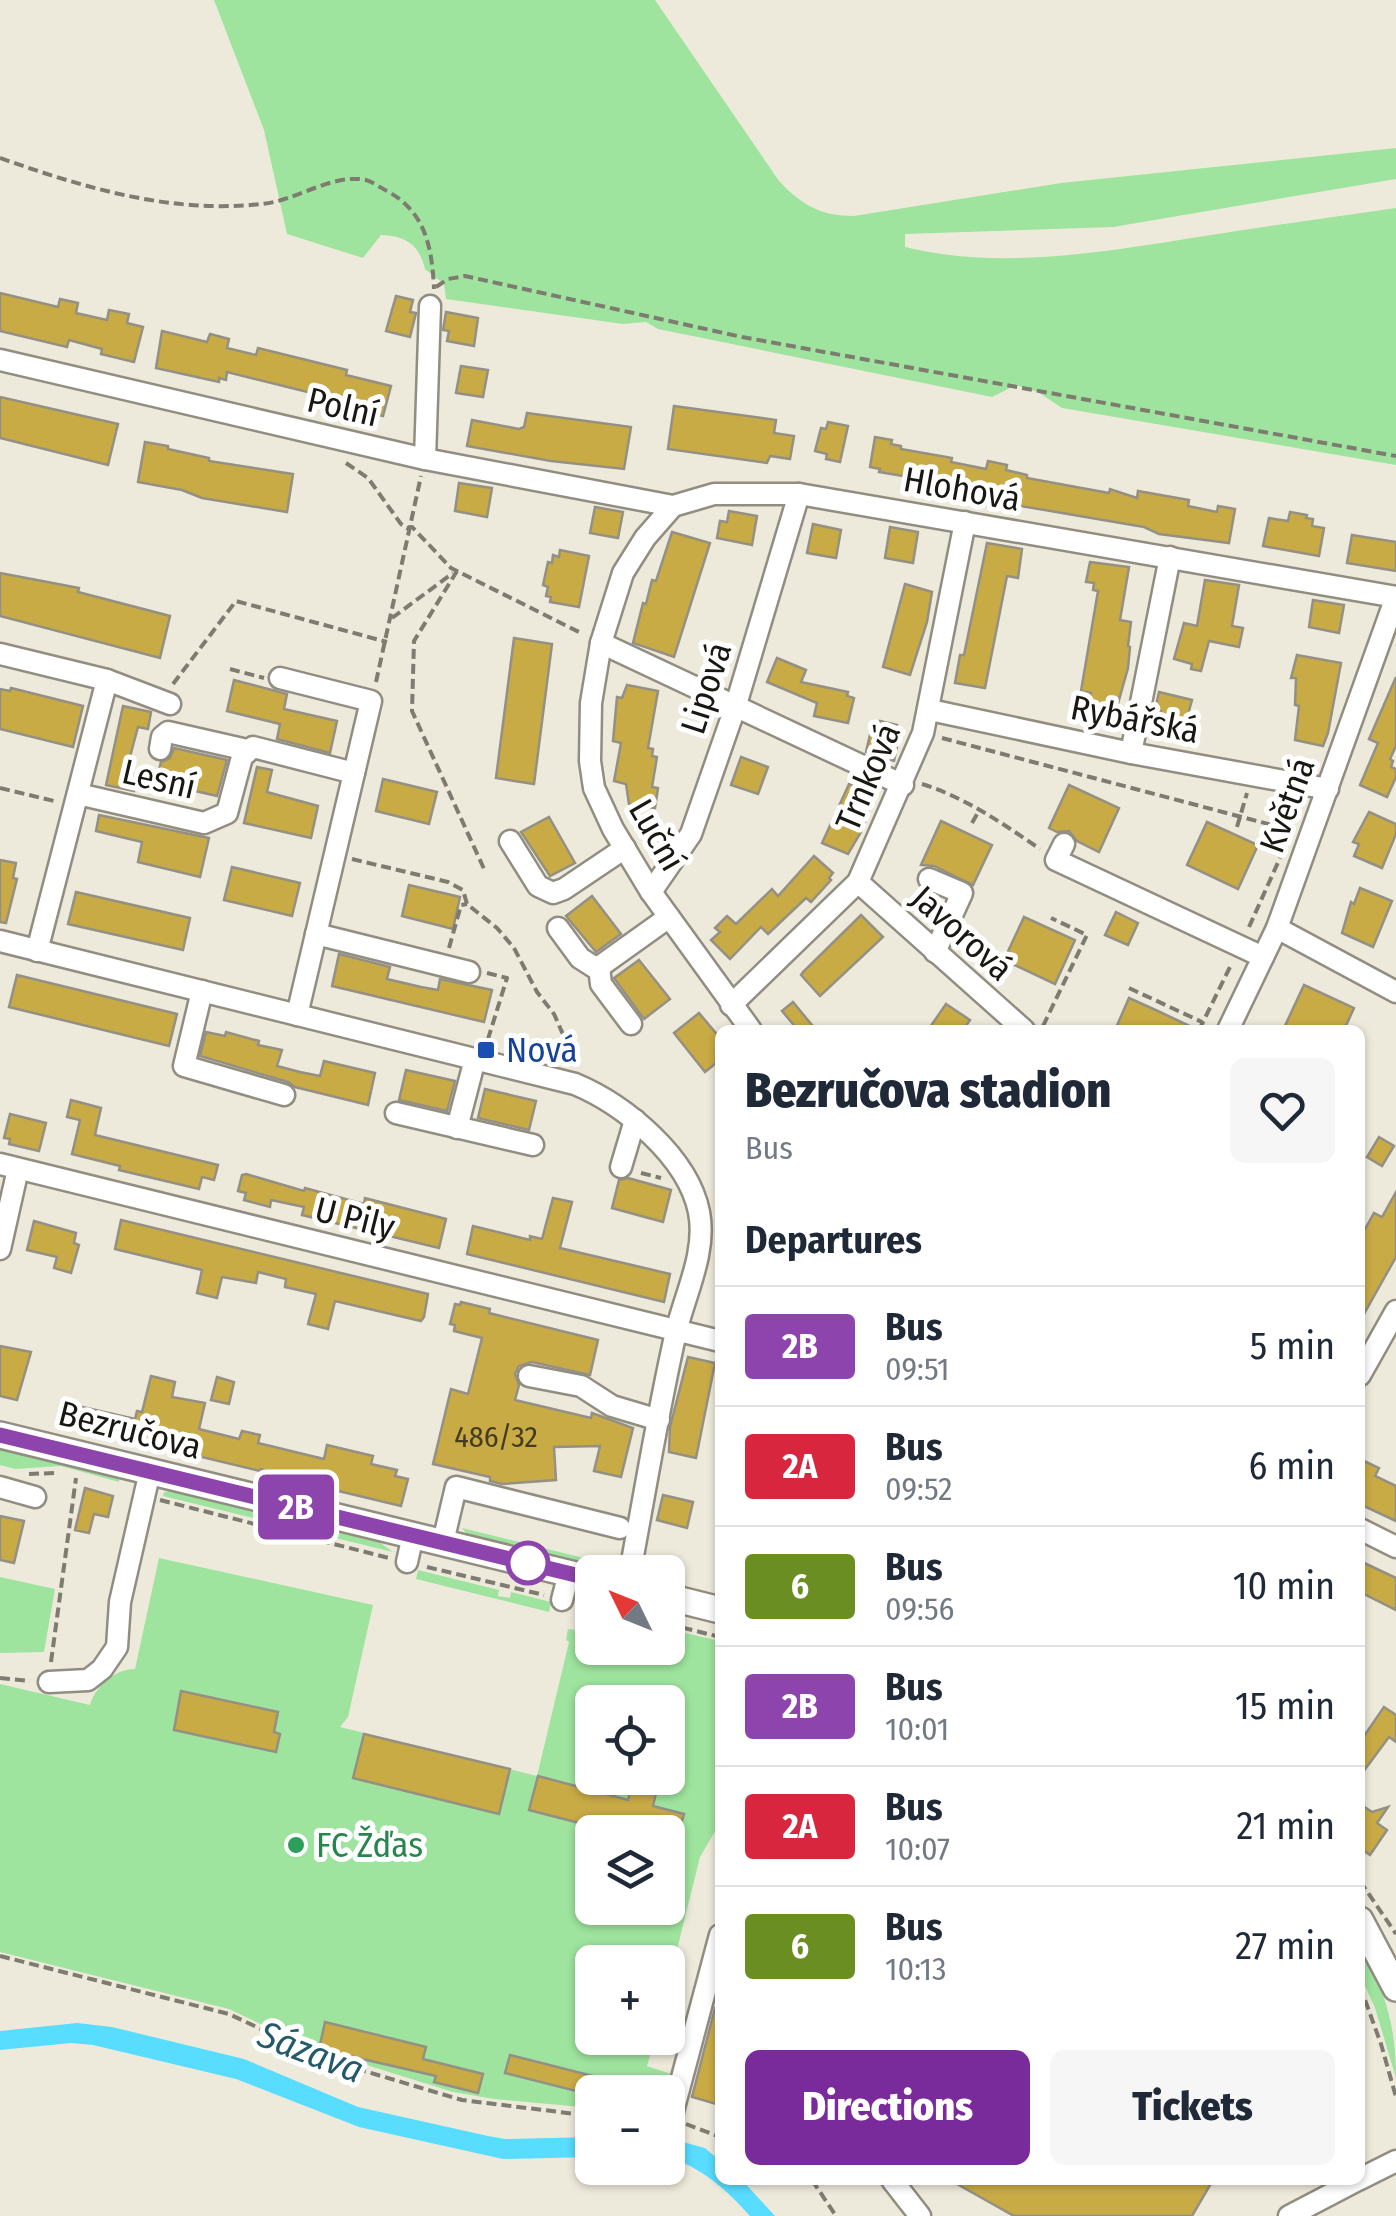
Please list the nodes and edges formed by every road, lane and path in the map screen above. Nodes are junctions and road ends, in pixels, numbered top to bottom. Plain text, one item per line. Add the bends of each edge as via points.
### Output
1 (0, 158) edge
2 (430, 306) dead end
3 (0, 360) edge
4 (339, 456) dead end
5 (1396, 456) edge
6 (423, 468) junction
7 (800, 494) junction
8 (673, 506) junction
9 (966, 522) junction
10 (412, 527) junction
11 (1170, 557) junction
12 (457, 570) junction
13 (1396, 597) edge
14 (392, 618) junction
15 (387, 642) junction
16 (601, 643) junction
17 (0, 654) edge
18 (230, 669) dead end
19 (280, 678) joint
20 (107, 680) junction
21 (174, 682) dead end
22 (371, 701) junction
23 (170, 704) dead end
24 (735, 708) junction
25 (930, 710) junction
26 (923, 733) junction
27 (160, 749) dead end
28 (247, 750) junction
29 (1131, 753) junction
30 (354, 773) junction
31 (904, 782) junction
32 (0, 788) edge
33 (1328, 789) junction
34 (76, 800) junction
35 (980, 809) junction
36 (1242, 816) junction
37 (972, 823) dead end
38 (1236, 826) dead end
39 (1292, 830) dead end
40 (510, 841) dead end
41 (1284, 847) dead end
42 (625, 848) junction
43 (1060, 852) joint
44 (334, 855) junction
45 (485, 871) dead end
46 (928, 879) dead end
47 (858, 882) junction
48 (651, 892) junction
49 (466, 904) junction
50 (669, 917) junction
51 (1051, 918) dead end
52 (558, 928) dead end
53 (1277, 928) junction
54 (316, 934) junction
55 (0, 942) edge
56 (1240, 947) junction
57 (38, 951) junction
58 (935, 952) junction
59 (1263, 957) junction
60 (444, 966) junction
61 (600, 966) junction
62 (469, 972) joint
63 (1129, 988) dead end
64 (202, 992) junction
65 (1396, 992) edge
66 (731, 1005) junction
67 (297, 1015) junction
68 (997, 1022) edge
69 (1202, 1022) junction
70 (631, 1024) dead end
71 (747, 1025) edge
72 (1043, 1025) edge
73 (1201, 1025) edge
74 (1230, 1025) edge
75 (483, 1055) junction
76 (581, 1075) dead end
77 (284, 1096) dead end
78 (396, 1112) dead end
79 (635, 1120) junction
80 (457, 1128) junction
81 (533, 1145) dead end
82 (9, 1167) edge
83 (621, 1167) joint
84 (665, 1179) dead end
85 (0, 1249) edge
86 (1393, 1321) edge
87 (676, 1330) junction
88 (715, 1339) edge
89 (1365, 1367) edge
90 (528, 1376) dead end
91 (660, 1420) junction
92 (0, 1434) edge
93 (7, 1481) edge
94 (148, 1483) junction
95 (35, 1497) dead end
96 (620, 1528) dead end
97 (1365, 1532) edge
98 (413, 1535) junction
99 (444, 1542) junction
100 (1396, 1547) edge
101 (633, 1555) edge
102 (407, 1562) junction
103 (575, 1575) edge
104 (575, 1584) edge
105 (562, 1600) joint
106 (685, 1601) edge
107 (715, 1609) edge
108 (685, 1628) edge
109 (715, 1636) edge
110 (0, 1678) edge
111 (49, 1682) junction
112 (1365, 1929) edge
113 (715, 1954) edge
114 (0, 1956) edge
115 (1396, 1988) edge
116 (1365, 1999) edge
117 (683, 2075) edge
118 (1396, 2098) edge
119 (575, 2114) edge
120 (685, 2124) edge
121 (715, 2134) edge
122 (1396, 2161) edge
123 (1365, 2173) edge
124 (815, 2185) edge
125 (896, 2185) edge
126 (1343, 2185) edge
127 (1324, 2196) junction
128 (836, 2216) edge
129 (920, 2216) edge
130 (1289, 2216) edge
131 (1315, 2216) edge

1 - 5 path via 89,187 220,209 366,180 398,198 423,224 434,288 466,276 742,338
2 - 6 street
3 - 6 street, Polní
4 - 10 path
6 - 8 street, Polní
6 - 10 path
7 - 8 street, Hlohová via 714,494
7 - 9 street, Hlohová
7 - 24 street, Lipová
8 - 16 street via 622,573
9 - 11 street, Hlohová
9 - 25 street, Trnková
10 - 12 path
10 - 14 path
11 - 13 street, Hlohová
11 - 29 street
12 - 14 path
12 - 16 path
12 - 45 path via 414,641 412,711
13 - 33 street, Květná
14 - 15 path
15 - 21 path via 236,602
15 - 22 path
16 - 24 street
16 - 42 street, Luční via 590,760 594,788
17 - 20 street
18 - 19 path
19 - 22 street
20 - 23 street
20 - 34 street, Lesní
22 - 30 street
24 - 31 street
24 - 48 street, Lipová via 690,834
25 - 26 street, Trnková
25 - 29 street, Rybářská
26 - 31 street, Trnková
26 - 36 path
27 - 28 street via 168,732
28 - 30 street, Lesní
28 - 34 street, Lesní via 227,813 218,819 204,823
29 - 33 street, Rybářská
30 - 44 street
31 - 35 path via 948,792
31 - 47 street, Trnková
32 - 34 path
33 - 53 street, Květná
34 - 57 street, Lesní
35 - 37 path
35 - 43 path
36 - 38 path
36 - 39 path
40 - 42 street via 538,886 552,893
41 - 56 path
42 - 48 street, Luční
43 - 56 street
44 - 49 path via 448,882 464,890
44 - 54 street
46 - 58 street via 962,893
47 - 58 street, Javorová
47 - 66 street, Trnková
48 - 50 street, Luční
49 - 60 path
49 - 76 path via 514,948
50 - 61 street
50 - 66 street, Luční
51 - 72 path via 1087,935
52 - 61 street via 587,964
53 - 59 street, Květná
53 - 65 street
54 - 60 street
54 - 67 street
55 - 57 street
56 - 59 street
56 - 69 path
57 - 64 street
58 - 68 street, Javorová
59 - 74 street, Květná
60 - 62 street
61 - 70 street via 601,984
62 - 75 path via 507,978 496,1000 488,1040 494,1042
63 - 69 path
64 - 67 street
64 - 77 street via 184,1066
66 - 71 street, Luční
67 - 75 street
69 - 73 path
75 - 79 street via 576,1084
75 - 80 street
78 - 80 street
79 - 83 street
79 - 87 street via 680,1172 698,1208 700,1243
80 - 81 street
82 - 85 street, U Pily
82 - 87 street, U Pily
83 - 84 path
86 - 89 street
87 - 88 street, U Pily
87 - 91 street
90 - 91 street via 581,1386 612,1406
91 - 101 street
92 - 94 main road, Bezručova
93 - 95 street
93 - 111 path via 77,1476
94 - 98 main road, Bezručova
94 - 102 path
94 - 111 street via 120,1602 117,1648 88,1680
96 - 99 street via 456,1487
97 - 100 street
98 - 99 main road, Bezručova
98 - 102 street
99 - 103 main road, Bezručova
102 - 105 path
104 - 105 street
106 - 107 main road
108 - 109 path
110 - 111 path
112 - 115 main road
113 - 117 street
114 - 119 path via 229,2014 328,2060 462,2100
116 - 118 path
120 - 121 path
122 - 123 street
124 - 128 path
125 - 129 street
126 - 127 street
127 - 130 street
127 - 131 street

